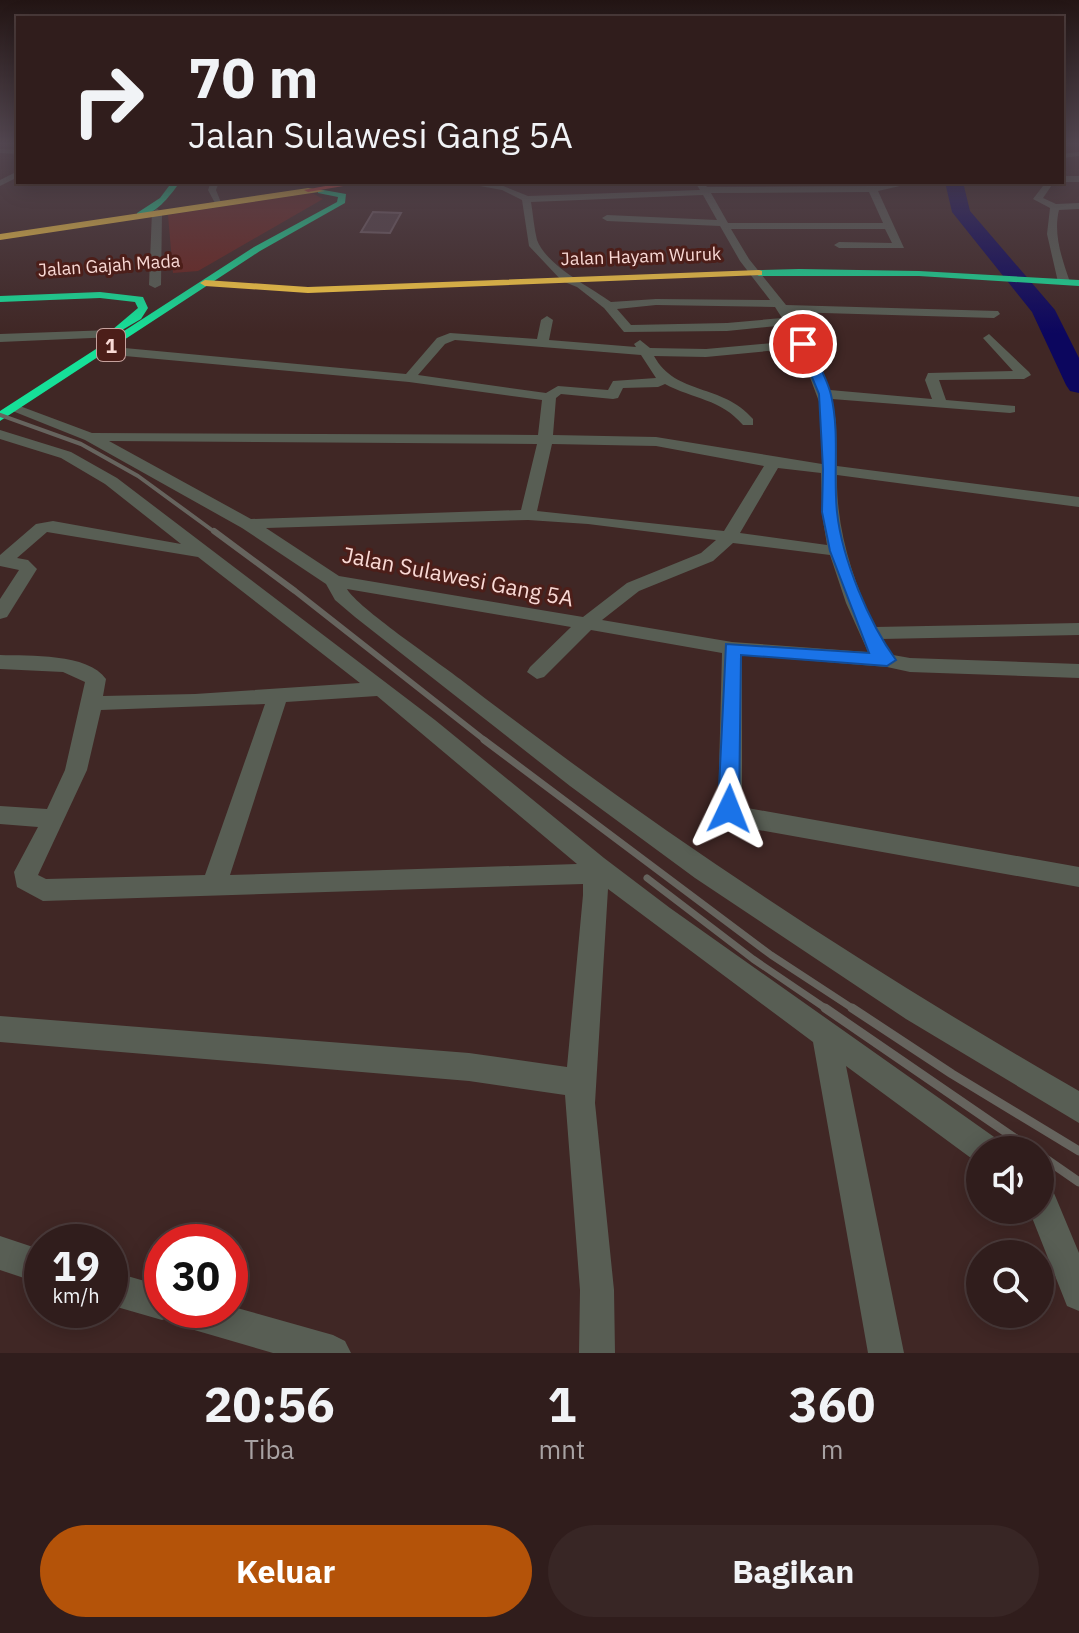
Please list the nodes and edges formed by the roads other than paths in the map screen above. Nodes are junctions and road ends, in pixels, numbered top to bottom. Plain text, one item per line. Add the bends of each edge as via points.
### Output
1 (155, 206) edge
2 (198, 206) edge
3 (319, 206) edge
4 (527, 206) edge
5 (714, 206) edge
6 (883, 206) edge
7 (1076, 206) edge
8 (1055, 207) joint
9 (153, 209) junction
10 (607, 218) dead end
11 (724, 224) junction
12 (889, 226) junction
13 (0, 237) edge
14 (839, 245) dead end
15 (899, 247) junction
16 (912, 271) junction
17 (753, 272) junction
18 (213, 278) junction
19 (566, 279) junction
20 (1067, 282) edge
21 (155, 285) junction
22 (0, 292) edge
23 (60, 294) junction
24 (0, 299) edge
25 (608, 306) junction
26 (785, 311) junction
27 (994, 314) dead end
28 (547, 320) dead end
29 (628, 329) junction
30 (0, 338) edge
31 (989, 338) dead end
32 (107, 342) junction
33 (803, 344) junction
34 (542, 345) junction
35 (647, 352) junction
36 (409, 378) junction
37 (663, 378) junction
38 (825, 394) junction
39 (549, 397) junction
40 (940, 403) junction
41 (4, 409) edge
42 (1010, 409) dead end
43 (748, 422) dead end
44 (0, 434) edge
45 (90, 437) junction
46 (545, 441) junction
47 (773, 463) junction
48 (830, 469) junction
49 (1079, 502) edge
50 (528, 515) junction
51 (248, 524) junction
52 (727, 536) junction
53 (838, 551) junction
54 (201, 552) junction
55 (1, 561) edge
56 (334, 581) junction
57 (0, 613) edge
58 (588, 624) junction
59 (1079, 629) edge
60 (869, 633) junction
61 (732, 648) junction
62 (887, 660) junction
63 (0, 662) edge
64 (1079, 671) edge
65 (537, 672) dead end
66 (379, 689) junction
67 (278, 695) junction
68 (92, 703) junction
69 (0, 815) edge
70 (54, 819) junction
71 (595, 869) junction
72 (1079, 877) edge
73 (214, 885) junction
74 (0, 1029) edge
75 (826, 1036) junction
76 (580, 1083) junction
77 (1079, 1108) edge
78 (966, 1136) edge
79 (1051, 1224) edge
80 (0, 1253) edge
81 (24, 1261) edge
82 (1079, 1294) edge
83 (246, 1328) edge
84 (333, 1353) edge
85 (597, 1353) edge
86 (886, 1353) edge

1 - 9 main road
2 - 9 main road
3 - 18 main road, 1
4 - 19 street via 533,244
5 - 11 street
6 - 12 street
7 - 8 street
8 - 20 street via 1058,262
9 - 13 main road
9 - 21 street
10 - 11 street
11 - 12 street
11 - 17 street
12 - 15 street
14 - 15 street
15 - 16 street
16 - 17 main road, Jalan Hayam Wuruk
16 - 20 main road, Jalan Hayam Wuruk
17 - 19 main road, Jalan Hayam Wuruk
17 - 26 street
18 - 19 main road, Jalan Hayam Wuruk via 308,290
18 - 21 main road, Jalan Gajah Mada / 1
18 - 32 main road, 1
19 - 25 street
21 - 23 main road, Jalan Gajah Mada / 1
22 - 23 main road, Jalan Gajah Mada / 1
23 - 24 main road, 1
23 - 32 main road, 1 via 133,297 143,303 137,317
25 - 26 street via 656,302
25 - 29 street
26 - 27 street
26 - 29 street via 711,328
26 - 33 street
28 - 34 street
29 - 35 street
30 - 32 street
31 - 40 street via 1024,375 933,376
32 - 36 street
32 - 41 main road, 1
33 - 35 street
33 - 38 street
34 - 35 street
34 - 36 street via 444,338
35 - 37 street
36 - 39 street
37 - 39 street via 658,383 618,384 613,395 558,390
37 - 43 street via 710,393
38 - 40 street
38 - 48 street
39 - 46 street
40 - 42 street
41 - 45 street, Jalan Sulawesi Gang 5A
44 - 54 street via 85,464
45 - 46 street
45 - 51 street, Jalan Sulawesi Gang 5A
46 - 47 street via 658,441
46 - 50 street
47 - 48 street
47 - 52 street via 757,497
48 - 49 street
48 - 53 street via 830,512
50 - 51 street
50 - 52 street
51 - 56 street, Jalan Sulawesi Gang 5A
52 - 53 street
52 - 58 street via 709,556 636,585
53 - 60 street
54 - 55 street via 53,526 42,528
54 - 66 street
55 - 57 street via 22,564 28,571
56 - 58 street, Jalan Sulawesi Gang 5A
56 - 77 street via 341,596 362,613 649,833 944,1030
58 - 61 street, Jalan Sulawesi Gang 5A
58 - 65 street
59 - 60 street
60 - 62 street
61 - 62 street, Jalan Sulawesi Gang 5A
61 - 72 street via 730,812
62 - 64 street, Jalan Sulawesi Gang 5A via 915,666
63 - 68 street via 86,672 97,684
66 - 67 street
66 - 71 street
67 - 68 street
67 - 73 street
68 - 70 street via 76,770
69 - 70 street
70 - 73 street via 26,872 26,880 43,890
71 - 73 street
71 - 75 street
71 - 76 street
74 - 76 street via 469,1067
75 - 78 street
75 - 86 street
76 - 85 street via 600,1322
79 - 82 street
80 - 81 street
83 - 84 street

